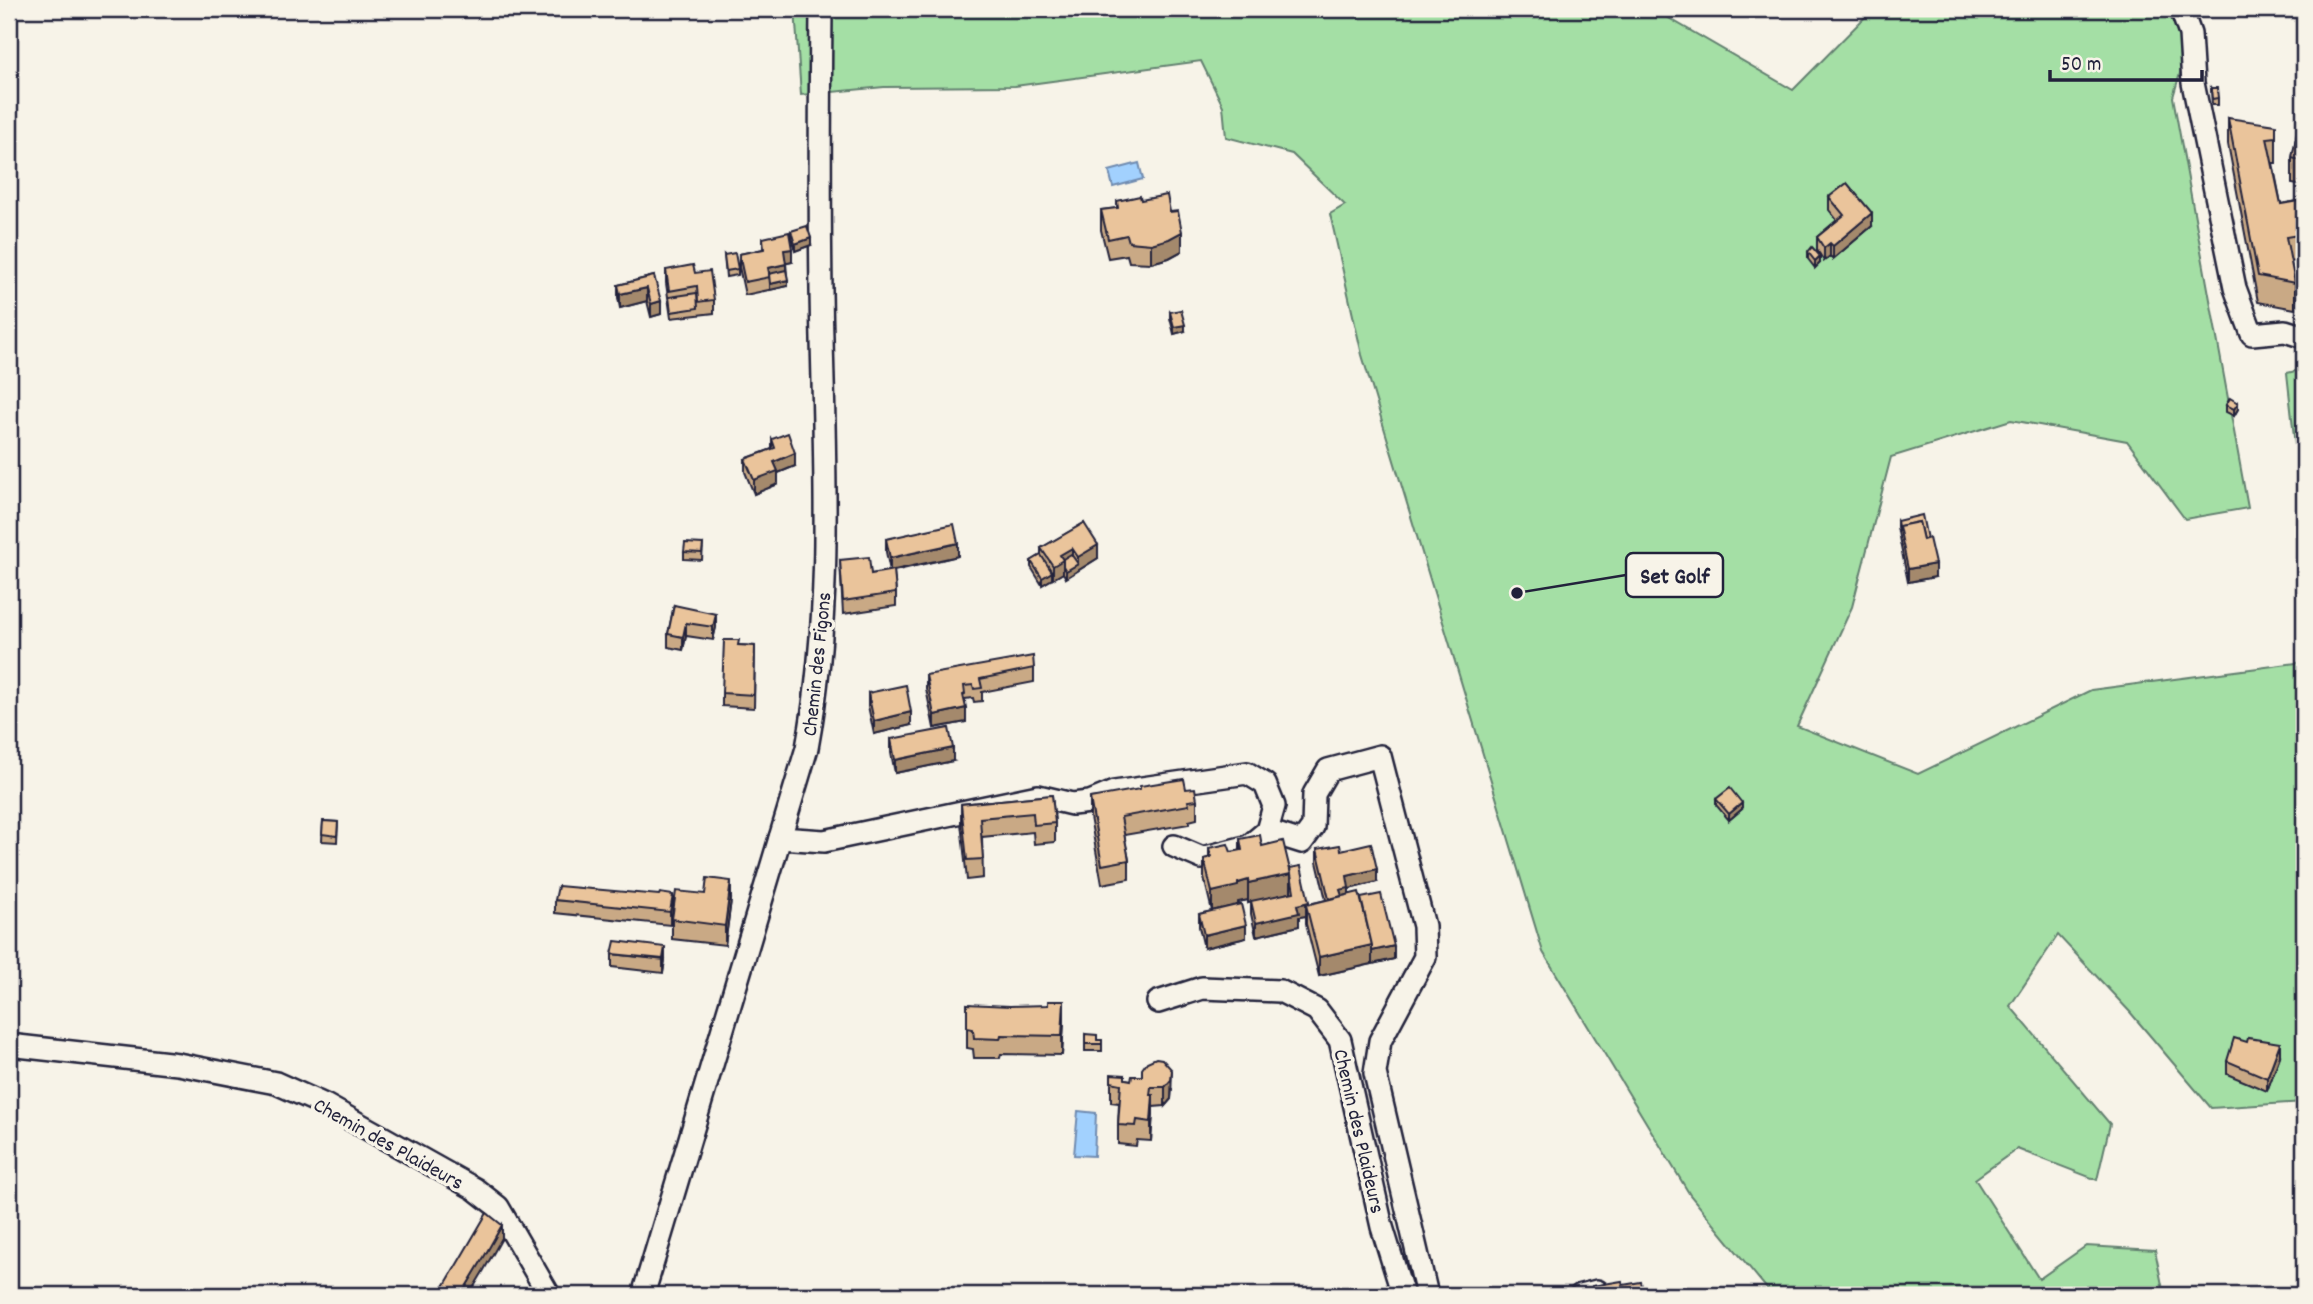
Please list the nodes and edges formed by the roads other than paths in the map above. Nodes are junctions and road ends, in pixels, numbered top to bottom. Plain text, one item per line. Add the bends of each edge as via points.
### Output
1 (821, 9) edge
2 (2181, 9) edge
3 (2304, 337) edge
4 (1268, 831) junction
5 (780, 838) junction
6 (1174, 846) dead end
7 (1158, 1002) dead end
8 (9, 1045) edge
9 (549, 1295) edge
10 (643, 1295) edge
11 (1403, 1295) edge
12 (1427, 1295) edge

1 - 5 street, Chemin des Figons via 824,604 814,713
2 - 3 street via 2190,34 2193,83 2235,288 2252,334 2285,331
4 - 5 street via 1274,806 1265,784 1247,773 1114,792 1072,804 1038,796 824,841
4 - 6 street via 1249,846 1202,858
4 - 12 street via 1302,842 1313,827 1314,794 1328,769 1380,756 1424,926 1425,957 1380,1041 1375,1073
5 - 10 street, Chemin des Figons
7 - 11 street, Chemin des Plaideurs via 1202,988 1280,991 1317,1010 1340,1040 1382,1227
8 - 9 street, Chemin des Plaideurs via 178,1063 276,1083 325,1105 475,1189 498,1207

